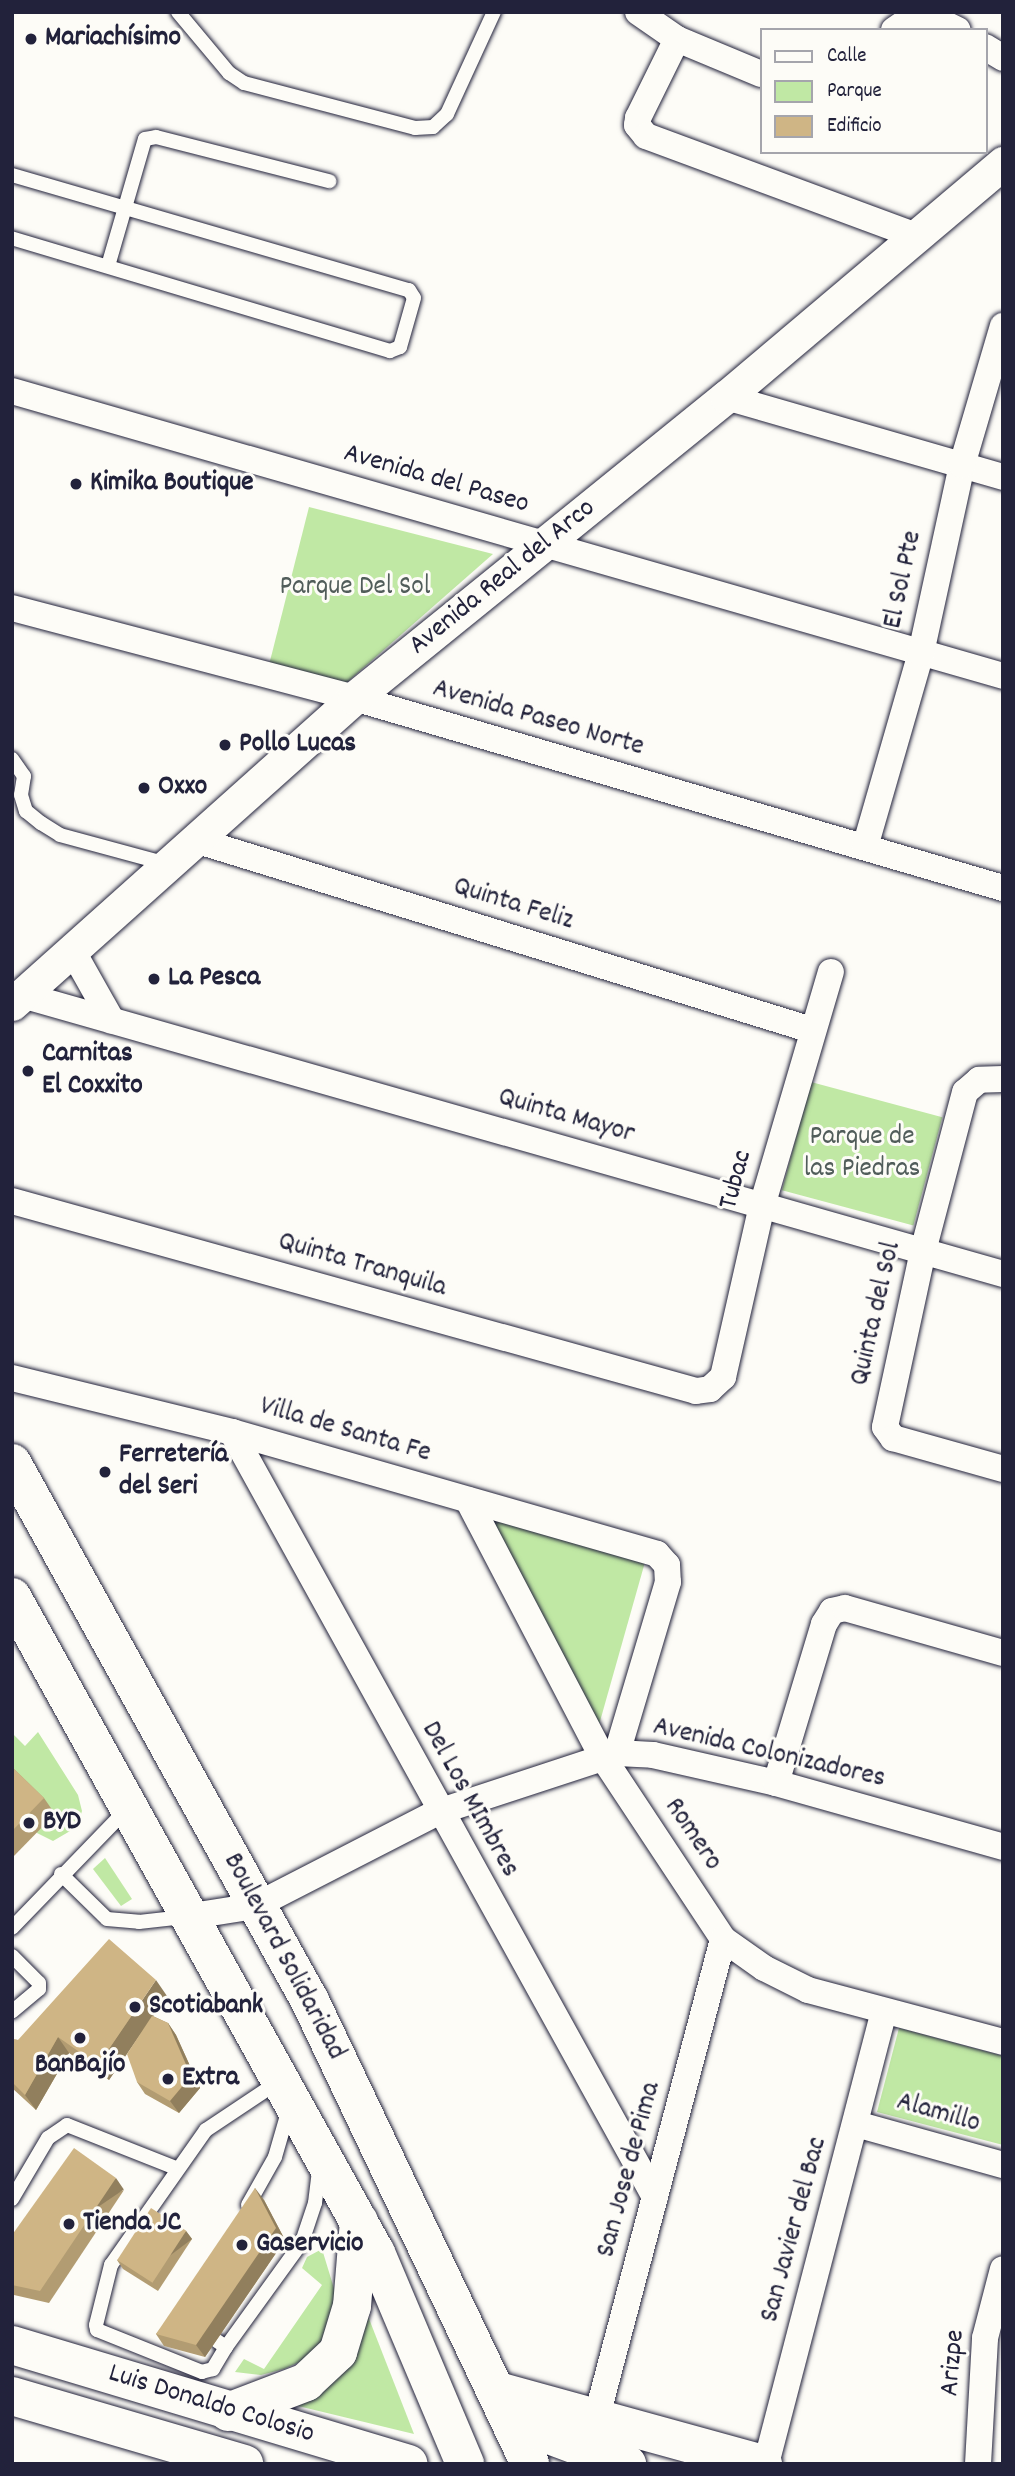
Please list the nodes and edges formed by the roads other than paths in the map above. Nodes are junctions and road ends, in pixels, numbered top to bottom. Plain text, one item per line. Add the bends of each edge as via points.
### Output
1 (178, 12) edge
2 (494, 12) edge
3 (638, 12) edge
4 (897, 28) edge
5 (954, 28) edge
6 (677, 39) junction
7 (987, 48) edge
8 (1003, 58) edge
9 (760, 74) edge
10 (987, 153) edge
11 (1003, 161) edge
12 (12, 175) edge
13 (329, 181) dead end
14 (123, 206) junction
15 (919, 237) junction
16 (12, 238) edge
17 (108, 266) junction
18 (1003, 326) edge
19 (12, 391) edge
20 (726, 397) junction
21 (962, 465) junction
22 (1003, 477) edge
23 (546, 544) junction
24 (12, 608) edge
25 (920, 653) junction
26 (1003, 676) edge
27 (354, 698) junction
28 (12, 759) edge
29 (195, 840) junction
30 (865, 847) junction
31 (168, 864) junction
32 (1003, 888) edge
33 (72, 950) junction
34 (831, 972) dead end
35 (17, 1000) edge
36 (112, 1021) junction
37 (812, 1030) junction
38 (1003, 1079) edge
39 (12, 1201) edge
40 (762, 1206) junction
41 (923, 1251) junction
42 (1003, 1274) edge
43 (12, 1378) edge
44 (696, 1391) joint
45 (232, 1432) junction
46 (12, 1463) edge
47 (1003, 1469) edge
48 (468, 1500) junction
49 (12, 1597) edge
50 (1003, 1653) edge
51 (610, 1755) junction
52 (776, 1783) junction
53 (129, 1806) junction
54 (439, 1812) junction
55 (1003, 1847) edge
56 (61, 1874) junction
57 (255, 1906) junction
58 (192, 1916) junction
59 (12, 1928) edge
60 (723, 1939) junction
61 (12, 1956) edge
62 (12, 2012) edge
63 (884, 2012) junction
64 (1003, 2042) edge
65 (286, 2087) junction
66 (856, 2124) junction
67 (320, 2148) junction
68 (1003, 2165) edge
69 (178, 2169) junction
70 (655, 2197) junction
71 (12, 2199) edge
72 (239, 2219) edge
73 (359, 2221) junction
74 (1003, 2269) edge
75 (161, 2335) edge
76 (994, 2340) edge
77 (12, 2345) edge
78 (152, 2349) junction
79 (498, 2391) junction
80 (12, 2396) edge
81 (228, 2412) junction
82 (597, 2416) junction
83 (244, 2464) edge
84 (410, 2464) edge
85 (465, 2464) edge
86 (530, 2464) edge
87 (627, 2464) edge
88 (765, 2464) edge
89 (978, 2464) edge

1 - 2 lane via 229,74 244,83 415,128 433,127 447,114
3 - 6 street
4 - 5 street via 913,17 927,15
6 - 9 street
6 - 15 street via 638,118 637,125 646,136
7 - 8 street
10 - 11 street
11 - 15 street, Avenida Real del Arco
12 - 14 lane
13 - 14 lane via 156,137 145,139 141,147
14 - 17 lane
14 - 17 lane via 409,289 414,298 396,351
15 - 20 street, Avenida Real del Arco
16 - 17 lane
18 - 21 street, El Sol Pte
19 - 23 street, Avenida del Paseo
20 - 21 street
20 - 23 street, Avenida Real del Arco
21 - 22 street
21 - 25 street, El Sol Pte
23 - 25 street, Avenida del Paseo
23 - 27 street, Avenida Real del Arco
24 - 27 street, Avenida Paseo Norte
25 - 26 street, Avenida del Paseo
25 - 30 street, El Sol Pte
27 - 29 street, Avenida Real del Arco
27 - 30 street, Avenida Paseo Norte
28 - 31 lane via 24,776 21,795 26,811 41,823 60,835
29 - 31 street, Avenida Real del Arco
29 - 37 street, Quinta Feliz
30 - 32 street, Avenida Paseo Norte
31 - 33 street, Avenida Real del Arco
33 - 35 street, Avenida Real del Arco
33 - 36 street
34 - 37 street, Tubac
35 - 36 street, Quinta Mayor
36 - 40 street, Quinta Mayor
37 - 40 street, Tubac
38 - 41 street, Quinta del Sol via 979,1080 965,1092
39 - 44 street, Quinta Tranquila
40 - 41 street, Quinta Mayor
40 - 44 street, Tubac via 723,1377 710,1389
41 - 42 street, Quinta Mayor
41 - 47 street, Quinta del Sol via 885,1427 894,1438
43 - 45 street, Villa de Santa Fe
45 - 48 street, Villa de Santa Fe
45 - 54 street, Del Los MImbres
46 - 57 main road, Boulevard Solidaridad
48 - 51 street, Romero
48 - 51 street, Villa de Santa Fe via 657,1554 667,1565 668,1583
49 - 53 main road, Boulevard Solidaridad
50 - 52 street via 845,1608 832,1611 824,1623
51 - 52 street, Avenida Colonizadores via 653,1755
51 - 54 street, Avenida Colonizadores
51 - 60 street, Romero
52 - 55 street, Avenida Colonizadores
53 - 56 lane
53 - 58 main road, Boulevard Solidaridad
54 - 57 street, Avenida Colonizadores
54 - 70 street, Del Los MImbres
56 - 58 lane via 107,1919 139,1923
56 - 59 lane
57 - 58 street, Avenida Colonizadores
57 - 79 main road, Boulevard Solidaridad via 310,2001
58 - 65 main road, Boulevard Solidaridad
60 - 63 street, Romero via 764,1968 808,1990
60 - 70 street, San Jose de Pima
61 - 62 lane via 39,1983 39,1989
63 - 64 street, Romero
63 - 66 street, San Javier del Bac
65 - 67 main road, Boulevard Solidaridad
65 - 69 lane via 206,2130
65 - 72 lane via 275,2157
66 - 68 street, Alamillo
66 - 88 street, San Javier del Bac
67 - 73 main road, Boulevard Solidaridad
67 - 78 lane via 315,2203 302,2242 276,2269 206,2372
69 - 71 lane via 66,2125 48,2138
69 - 78 lane via 111,2265 96,2325 97,2330
70 - 82 street, San Jose de Pima
73 - 81 main road via 352,2306 338,2352 306,2382
73 - 85 main road, Boulevard Solidaridad via 410,2325
74 - 76 street, Arizpe
75 - 78 lane
76 - 89 street, Arizpe
77 - 81 main road, Luis Donaldo Colosio
79 - 82 main road
79 - 86 main road, Boulevard Solidaridad
79 - 87 main road via 541,2432
80 - 83 main road, Luis Donaldo Colosio
81 - 84 main road, Luis Donaldo Colosio
82 - 88 main road

